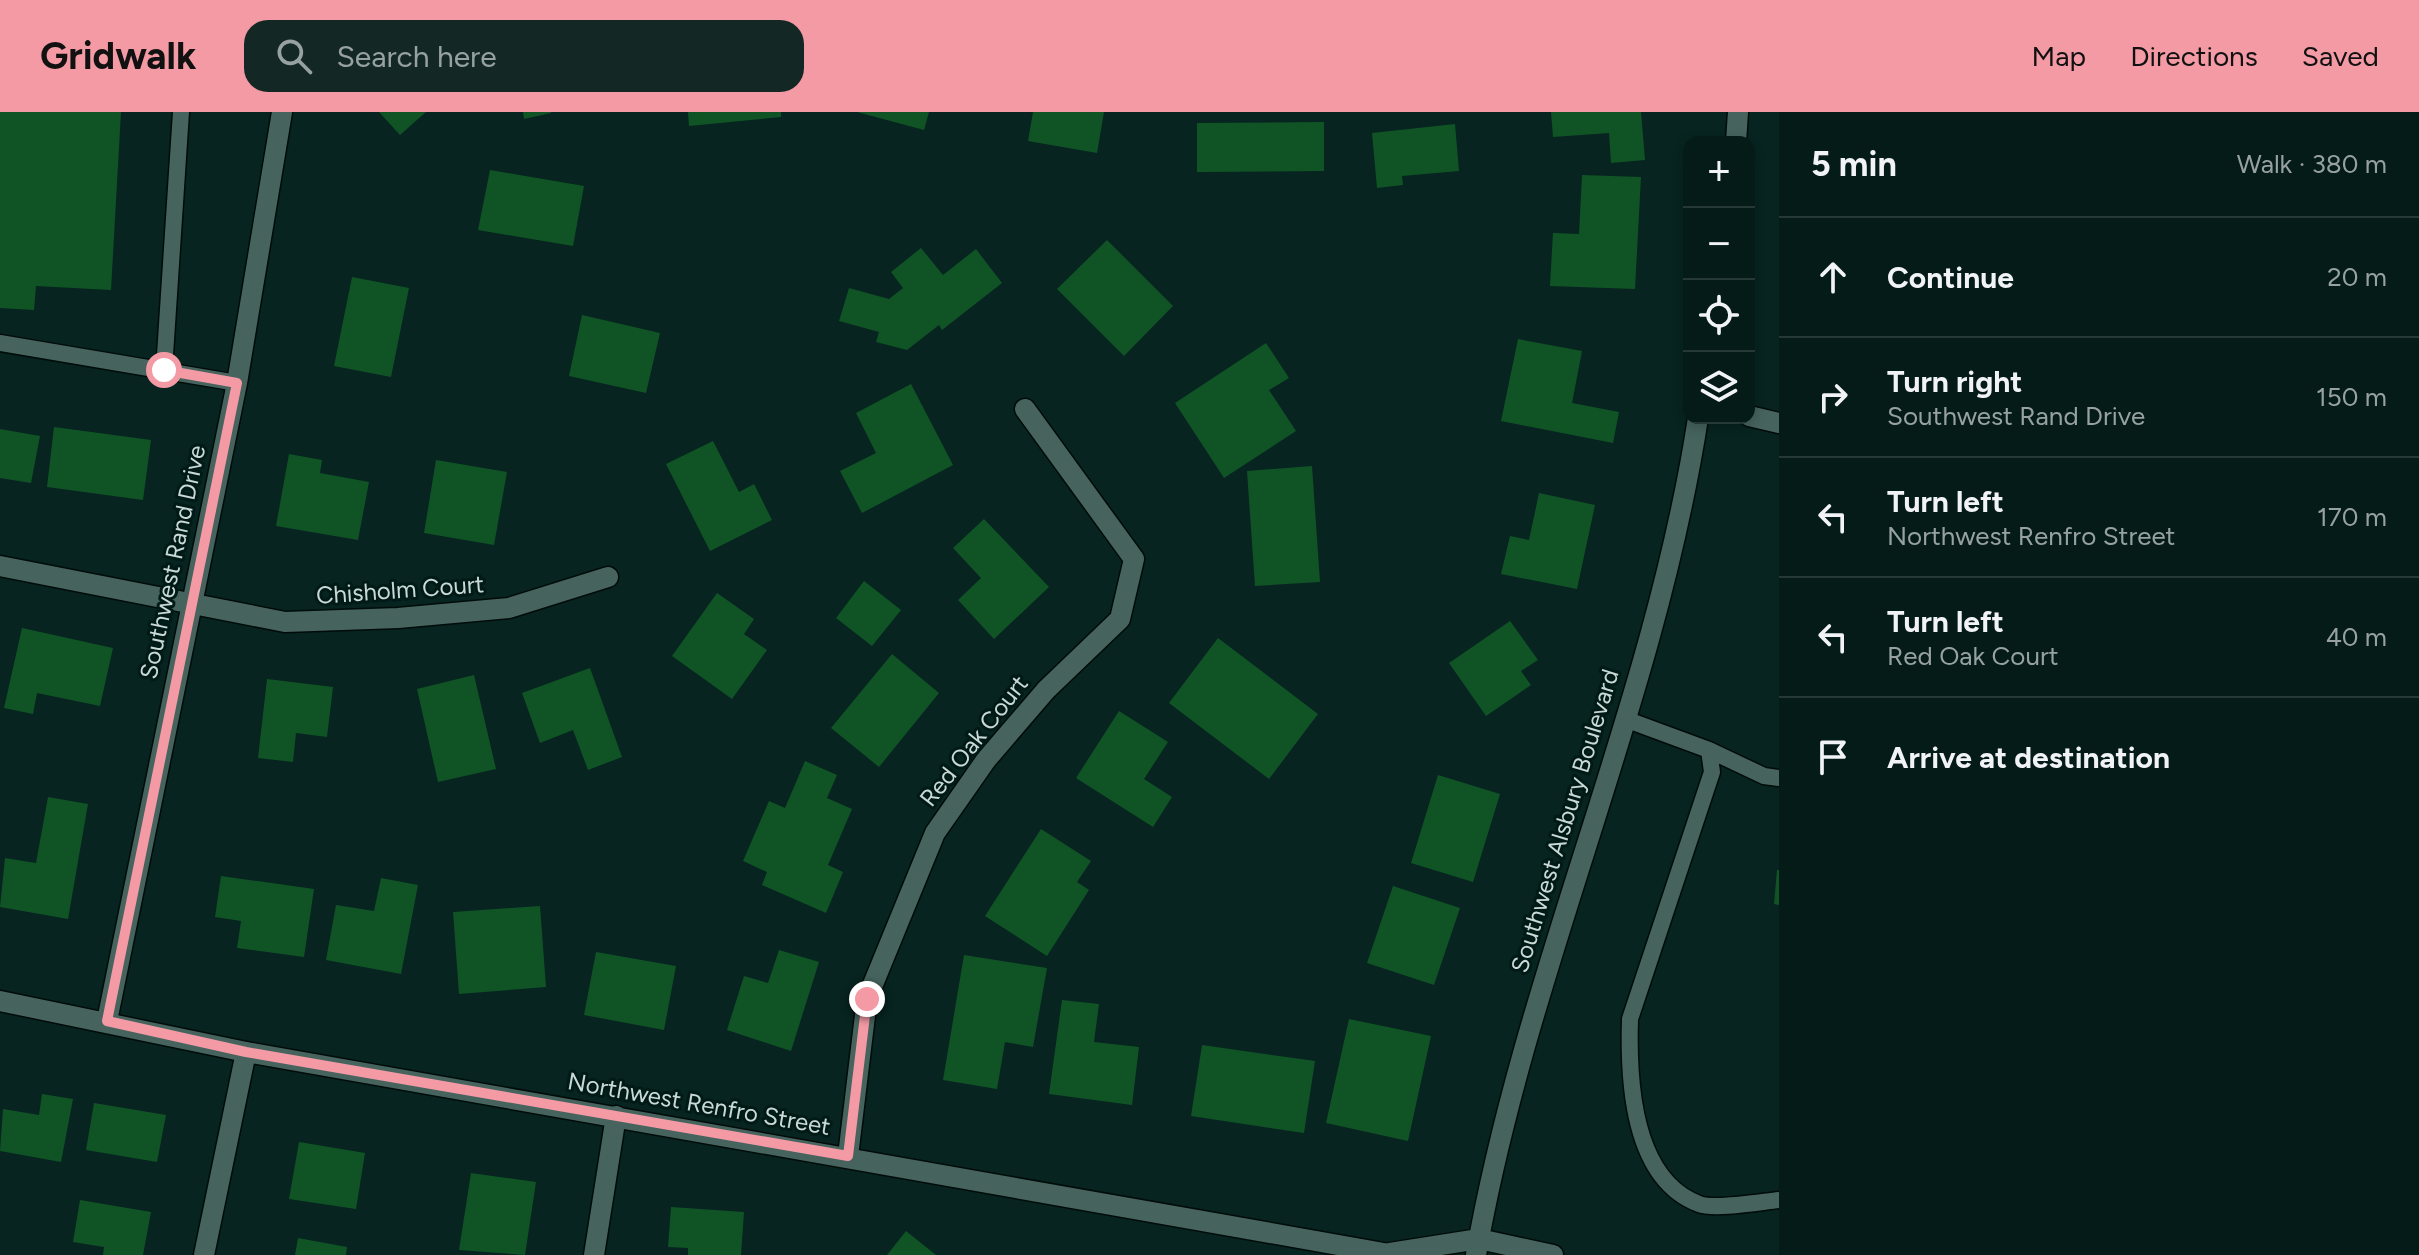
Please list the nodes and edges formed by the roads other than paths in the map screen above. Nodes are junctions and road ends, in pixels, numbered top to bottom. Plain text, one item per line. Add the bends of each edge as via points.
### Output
1 (181, 112) edge
2 (282, 112) edge
3 (1738, 112) edge
4 (1736, 136) edge
5 (0, 343) edge
6 (164, 370) junction
7 (237, 383) junction
8 (1025, 409) dead end
9 (1755, 417) edge
10 (1779, 423) edge
11 (1697, 424) edge
12 (0, 566) edge
13 (608, 577) dead end
14 (192, 604) junction
15 (1625, 719) junction
16 (1709, 750) junction
17 (1779, 778) edge
18 (0, 1001) edge
19 (107, 1021) junction
20 (246, 1052) junction
21 (616, 1116) junction
22 (848, 1156) junction
23 (1779, 1200) edge
24 (1478, 1247) edge
25 (1393, 1254) edge
26 (204, 1255) edge
27 (594, 1255) edge
28 (1553, 1255) edge

1 - 6 lane
2 - 7 street, Southwest Rand Drive
3 - 4 street
5 - 6 lane
6 - 7 lane
7 - 14 street, Southwest Rand Drive
8 - 22 street, Red Oak Court via 1134,559 1120,619 1046,690 986,760 935,833 867,999
9 - 10 street
11 - 15 street, Southwest Alsbury Boulevard via 1666,577
12 - 14 street, Chisholm Court
13 - 14 street, Chisholm Court via 509,608 398,618 285,622
14 - 19 street, Southwest Rand Drive
15 - 16 lane
15 - 24 street, Southwest Alsbury Boulevard via 1540,988
16 - 17 lane
16 - 23 lane via 1712,772 1630,1019 1629,1059 1645,1154 1668,1188 1701,1206
18 - 19 street, Northwest Renfro Street
19 - 20 street, Northwest Renfro Street
20 - 21 street, Northwest Renfro Street
20 - 26 street
21 - 22 street, Northwest Renfro Street
21 - 27 street
22 - 25 street, Northwest Renfro Street
24 - 25 street, Northwest Renfro Street
24 - 28 street, Northwest Renfro Street

